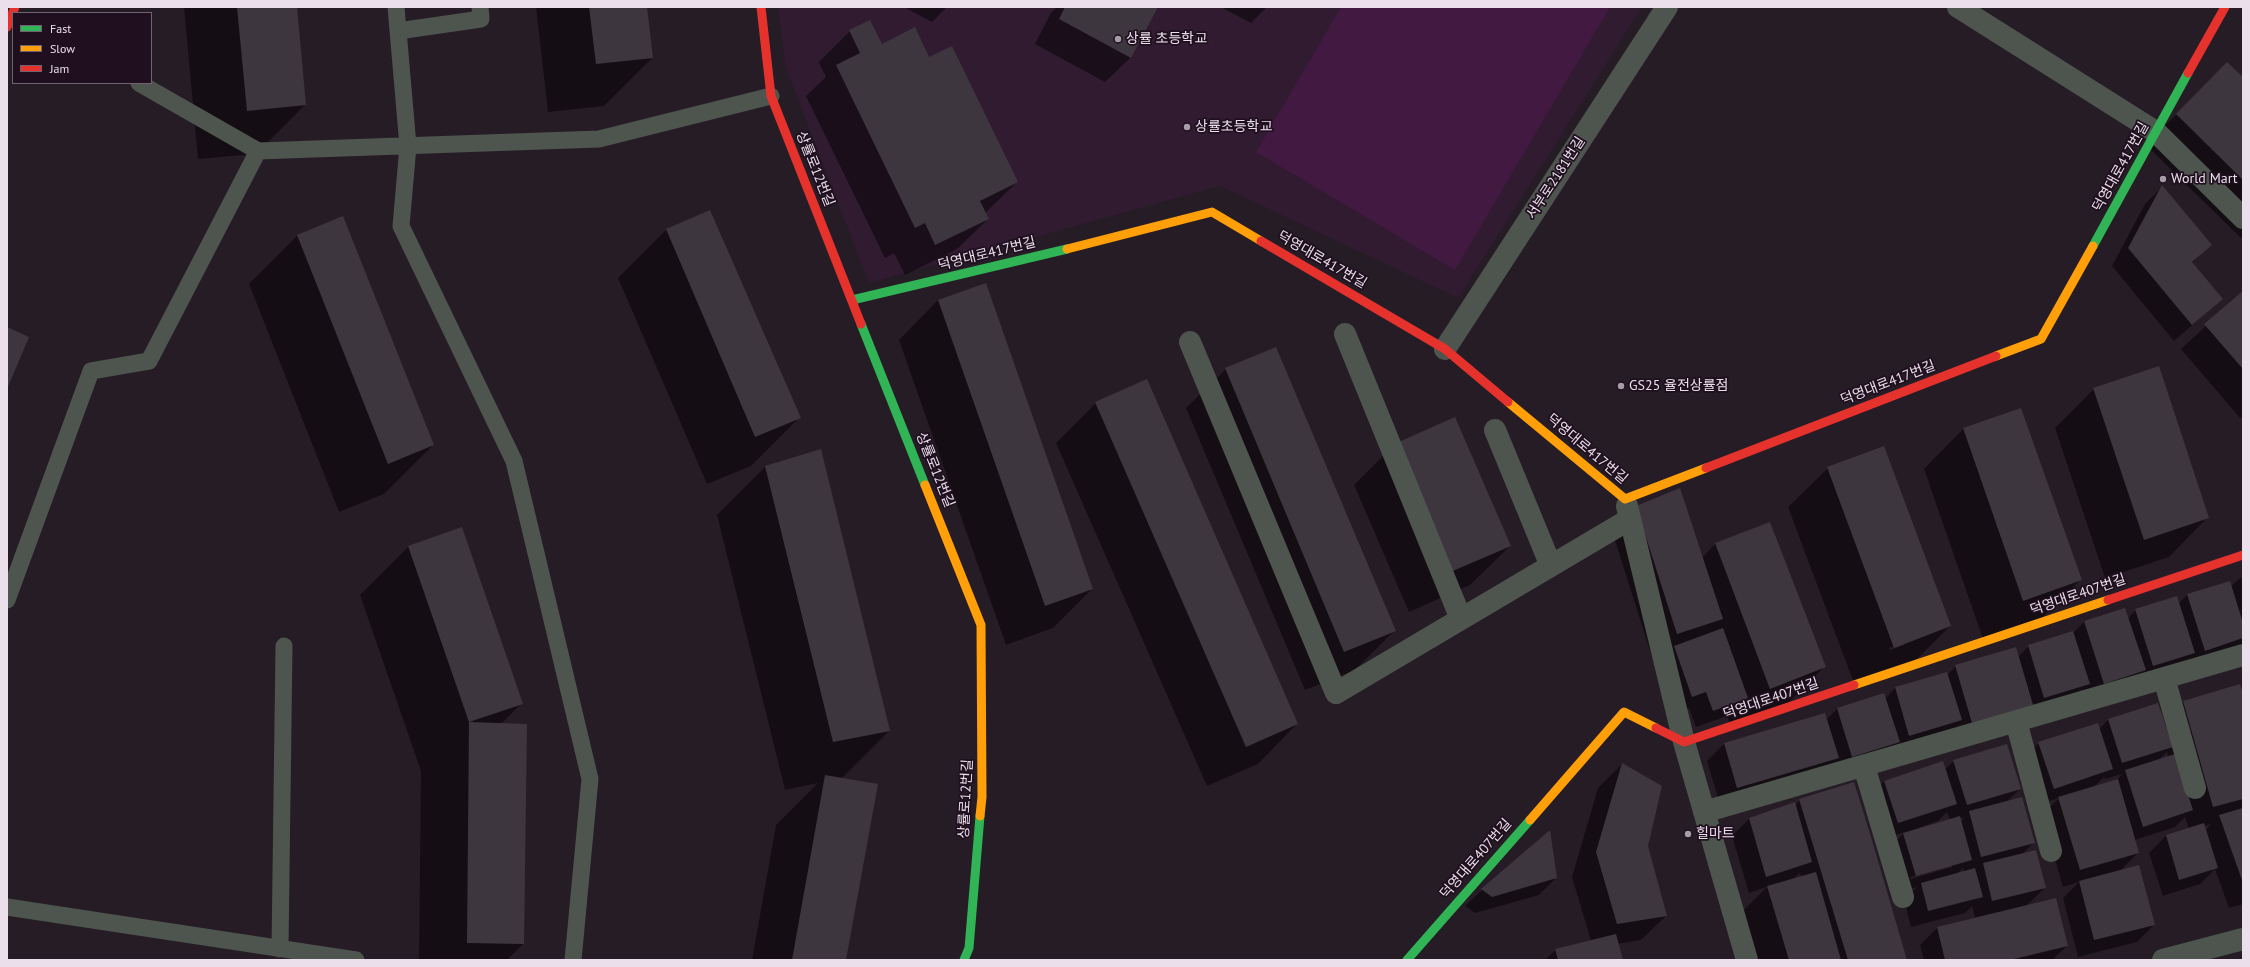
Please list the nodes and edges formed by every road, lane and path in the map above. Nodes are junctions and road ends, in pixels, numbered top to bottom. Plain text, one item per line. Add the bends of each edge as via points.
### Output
1 (396, 7) edge
2 (480, 7) edge
3 (761, 7) edge
4 (1667, 7) edge
5 (1958, 7) edge
6 (2225, 7) edge
7 (12, 18) edge
8 (7, 27) edge
9 (398, 31) junction
10 (141, 84) edge
11 (771, 96) junction
12 (2156, 132) junction
13 (408, 146) junction
14 (258, 151) junction
15 (2243, 218) edge
16 (852, 300) junction
17 (1345, 334) dead end
18 (1190, 342) dead end
19 (1445, 349) junction
20 (1495, 430) dead end
21 (1625, 499) junction
22 (1630, 519) junction
23 (2243, 554) edge
24 (1551, 566) junction
25 (7, 600) edge
26 (1461, 620) junction
27 (284, 646) dead end
28 (2243, 655) edge
29 (2164, 678) junction
30 (2016, 721) junction
31 (1684, 742) junction
32 (1864, 766) junction
33 (2195, 788) dead end
34 (1704, 812) junction
35 (2050, 851) dead end
36 (1903, 897) dead end
37 (7, 907) edge
38 (2243, 939) edge
39 (280, 949) junction
40 (356, 960) edge
41 (573, 960) edge
42 (964, 960) edge
43 (1407, 960) edge
44 (1747, 960) edge
45 (2163, 960) edge

1 - 9 lane
2 - 9 lane via 481,19
3 - 11 street, 상률로12번길
4 - 19 street, 서부로2181번길
5 - 12 street
6 - 12 street, 덕영대로417번길
7 - 8 street
9 - 13 lane
10 - 14 lane
11 - 13 lane via 599,138
11 - 16 street, 상률로12번길
12 - 15 street
12 - 21 street, 덕영대로417번길 via 2041,339
13 - 14 lane
13 - 41 lane via 401,226 514,461 590,779
14 - 25 lane via 149,361 92,371
16 - 19 street, 덕영대로417번길 via 1212,212
16 - 42 street, 상률로12번길 via 981,625 982,797 969,948
17 - 26 street
18 - 26 street via 1336,693
19 - 21 street, 덕영대로417번길
20 - 24 street
21 - 22 street
22 - 24 street
22 - 31 street
23 - 31 street, 덕영대로407번길
24 - 26 street
27 - 39 lane
28 - 29 street
29 - 30 street
29 - 33 street
30 - 32 street
30 - 35 street
31 - 34 street
31 - 43 street, 덕영대로407번길 via 1624,712
32 - 34 street
32 - 36 street
34 - 44 street
37 - 39 lane
38 - 45 street
39 - 40 lane

